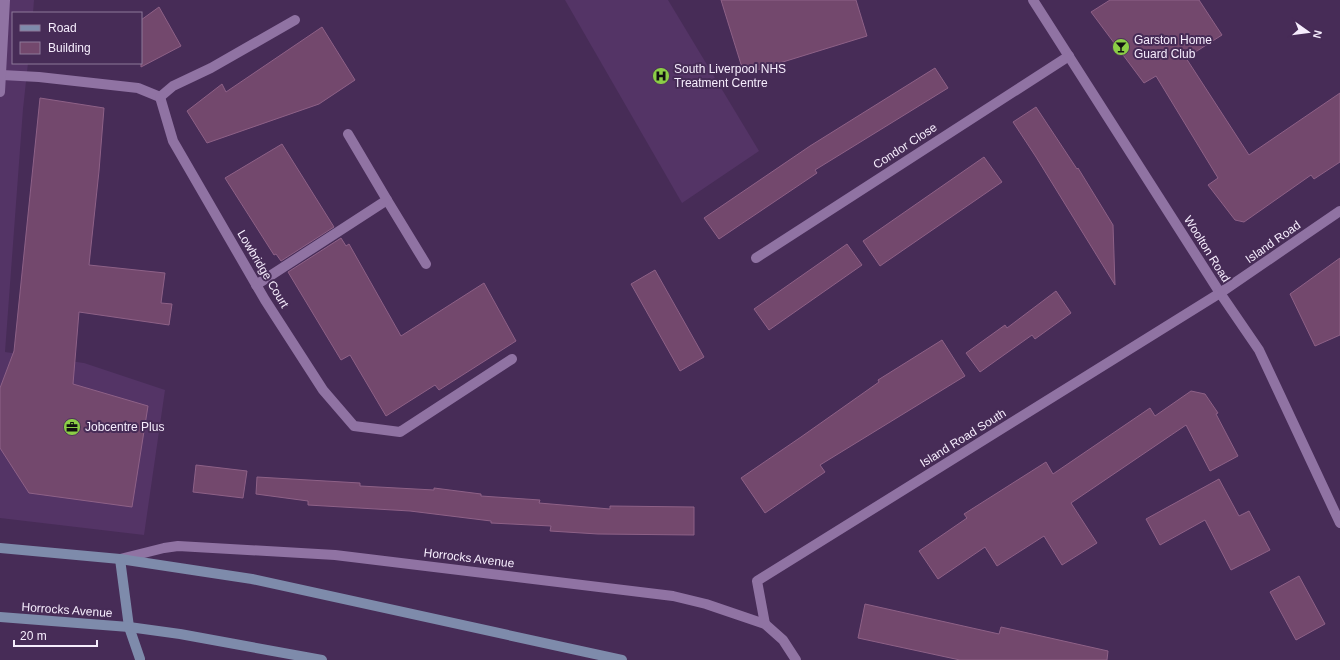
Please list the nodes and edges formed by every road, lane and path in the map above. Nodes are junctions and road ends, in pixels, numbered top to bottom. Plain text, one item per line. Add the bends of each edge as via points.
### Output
1 (6, 0) edge
2 (1033, 0) edge
3 (294, 20) dead end
4 (1069, 56) junction
5 (2, 75) junction
6 (0, 92) edge
7 (160, 97) junction
8 (348, 134) dead end
9 (387, 200) junction
10 (1340, 211) edge
11 (756, 258) dead end
12 (426, 264) dead end
13 (256, 285) junction
14 (1220, 293) junction
15 (512, 359) dead end
16 (1340, 522) edge
17 (0, 541) edge
18 (0, 548) edge
19 (13, 550) junction
20 (120, 559) junction
21 (0, 613) edge
22 (0, 617) edge
23 (11, 618) junction
24 (765, 624) junction
25 (129, 628) junction
26 (140, 660) edge
27 (145, 660) edge
28 (322, 660) edge
29 (622, 660) edge
30 (796, 660) edge

1 - 5 street
2 - 4 street, Woolton Road
3 - 7 street via 211,68 173,86
4 - 11 street, Condor Close
4 - 14 street, Woolton Road
5 - 6 street
5 - 7 street via 138,88
7 - 13 street, Lowbridge Court via 173,141
8 - 9 street
9 - 12 street
9 - 13 street
10 - 14 street, Island Road
13 - 15 street, Lowbridge Court via 323,390 354,426 400,432
14 - 16 street, Woolton Road via 1259,350
14 - 24 street, Island Road South via 757,581
17 - 19 street
18 - 19 main road, Horrocks Avenue
19 - 20 main road, Horrocks Avenue
20 - 24 street, Horrocks Avenue via 178,546 335,555 673,596
20 - 25 main road
20 - 29 main road, Horrocks Avenue via 252,579
21 - 23 street
22 - 23 main road, Horrocks Avenue
23 - 25 main road, Horrocks Avenue
24 - 30 street, Horrocks Avenue via 783,640
25 - 26 main road
25 - 28 main road, Horrocks Avenue via 180,634
26 - 27 street

